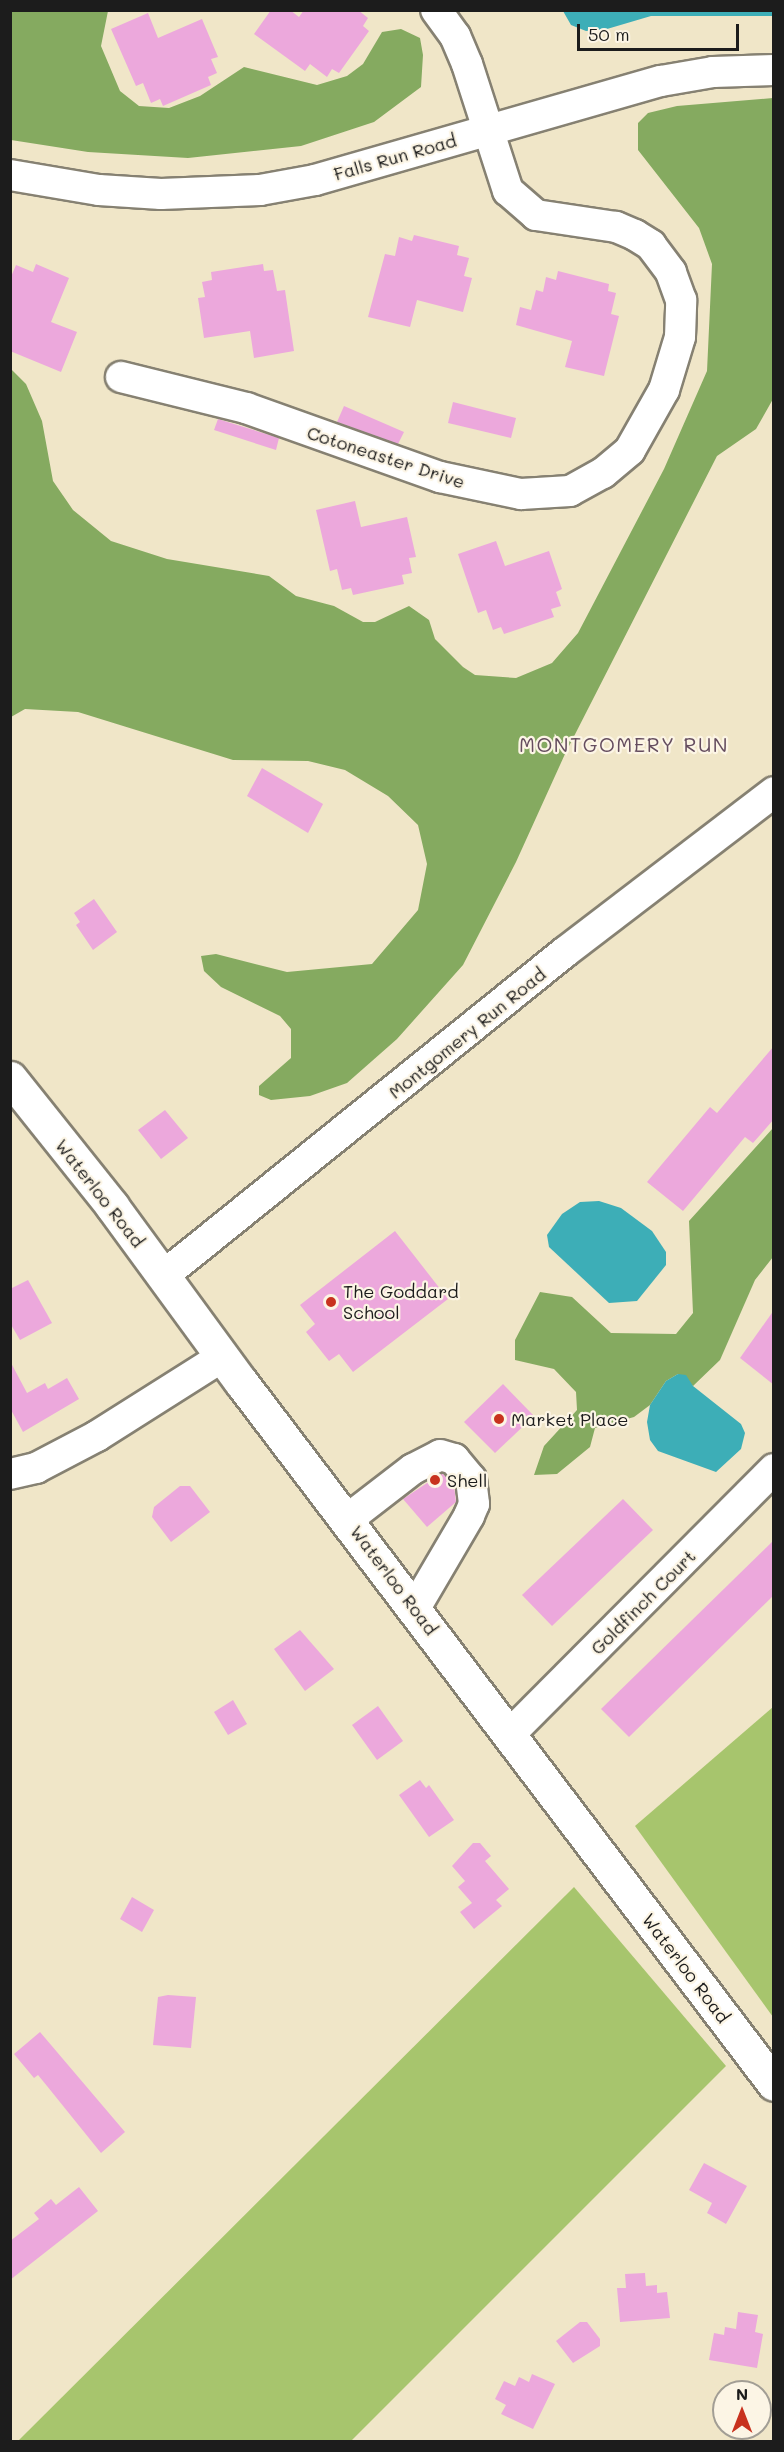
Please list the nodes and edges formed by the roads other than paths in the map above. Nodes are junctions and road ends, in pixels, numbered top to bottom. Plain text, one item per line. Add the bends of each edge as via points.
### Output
1 (436, 10) edge
2 (774, 70) edge
3 (489, 130) junction
4 (10, 175) edge
5 (121, 376) dead end
6 (774, 792) edge
7 (10, 1078) edge
8 (163, 1276) junction
9 (222, 1357) junction
10 (774, 1469) edge
11 (10, 1474) edge
12 (348, 1520) junction
13 (415, 1608) junction
14 (510, 1734) junction
15 (774, 2084) edge

1 - 3 street, Cotoneaster Drive via 455,36
2 - 3 street, Falls Run Road via 713,72 661,81
3 - 4 street, Falls Run Road via 315,180 213,194 99,190
3 - 5 street, Cotoneaster Drive via 508,191 522,206 536,215 616,227 635,234 664,259 681,300 680,338 664,390 630,450 603,473 570,491 548,495 483,488 440,477 246,408
6 - 8 street, Montgomery Run Road via 565,952
7 - 8 main road, Waterloo Road
8 - 9 main road, Waterloo Road
9 - 11 street via 97,1436 36,1468
9 - 12 main road, Waterloo Road
10 - 14 street, Goldfinch Court
12 - 13 main road, Waterloo Road
12 - 13 street via 413,1469 440,1455 454,1459 471,1479 474,1504 469,1516
13 - 14 main road, Waterloo Road
14 - 15 main road, Waterloo Road

